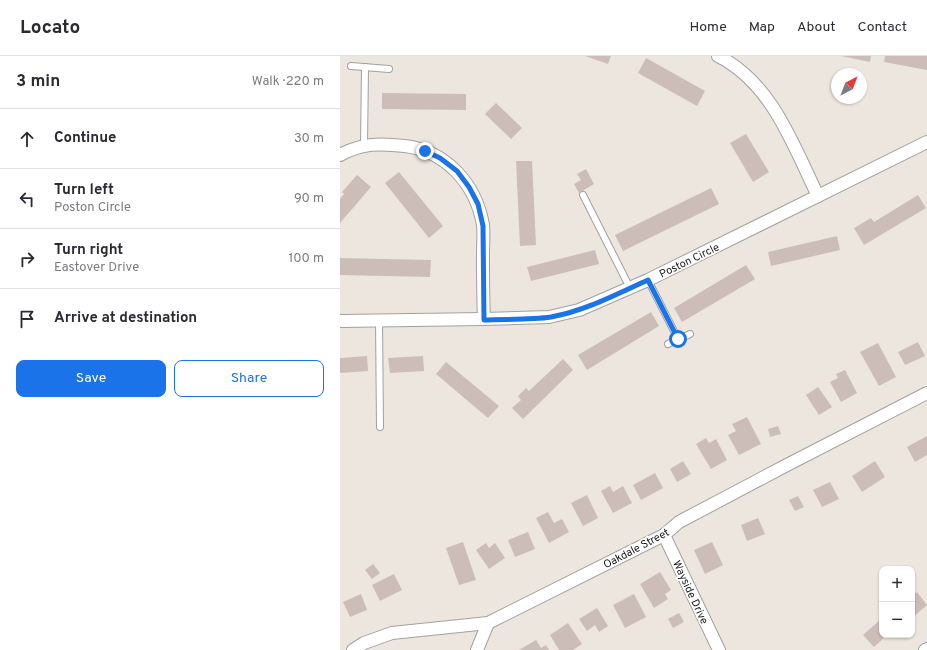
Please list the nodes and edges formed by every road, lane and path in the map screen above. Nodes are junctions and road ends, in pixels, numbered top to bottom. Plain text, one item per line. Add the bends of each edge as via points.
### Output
1 (718, 56) edge
2 (351, 66) dead end
3 (366, 67) junction
4 (389, 69) dead end
5 (927, 142) edge
6 (364, 145) junction
7 (340, 155) edge
8 (583, 195) dead end
9 (818, 196) junction
10 (648, 280) junction
11 (630, 288) junction
12 (379, 320) junction
13 (484, 320) junction
14 (340, 321) edge
15 (690, 334) dead end
16 (678, 339) junction
17 (668, 344) dead end
18 (927, 393) edge
19 (380, 427) dead end
20 (664, 535) junction
21 (488, 623) junction
22 (353, 650) edge
23 (477, 650) edge
24 (719, 650) edge

1 - 9 street via 740,69 761,90 783,125
2 - 3 lane
3 - 4 lane
3 - 6 lane
5 - 9 street, Poston Circle
6 - 7 street
6 - 13 street via 390,144 425,151 440,158 457,171 469,187 478,204 483,226
8 - 11 lane
9 - 10 street, Poston Circle
10 - 11 street, Poston Circle
10 - 16 lane
11 - 13 street, Poston Circle via 564,314
12 - 13 street, Poston Circle
12 - 14 street, Poston Circle
12 - 19 lane
15 - 16 lane
16 - 17 lane
18 - 20 street, Oakdale Street via 679,522
20 - 21 street, Oakdale Street
20 - 24 street, Wayside Drive
21 - 22 street, Oakdale Street via 392,633 364,643
21 - 23 street

